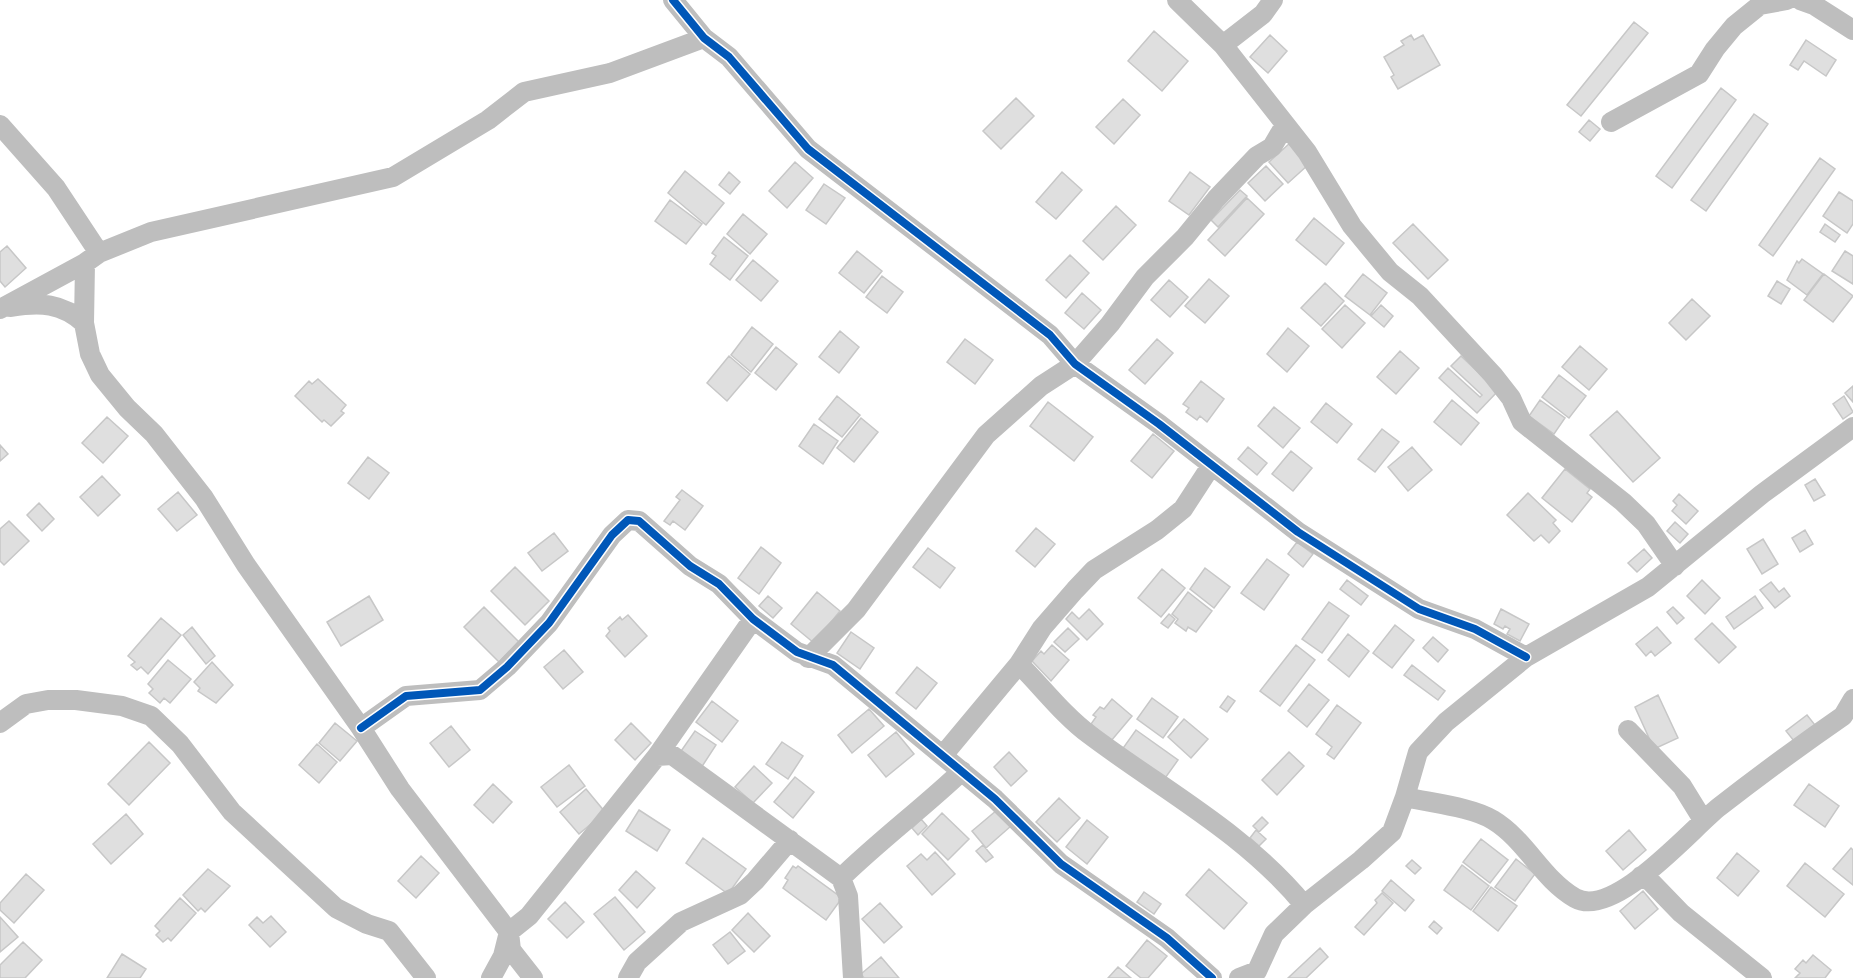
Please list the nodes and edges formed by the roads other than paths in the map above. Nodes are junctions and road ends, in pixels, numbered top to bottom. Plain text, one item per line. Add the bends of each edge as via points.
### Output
1 (673, 0) edge
2 (1177, 0) edge
3 (1273, 0) edge
4 (1786, 0) edge
5 (1800, 0) edge
6 (1853, 30) edge
7 (704, 38) junction
8 (1223, 45) junction
9 (1611, 122) dead end
10 (1286, 124) junction
11 (0, 125) edge
12 (92, 258) junction
13 (0, 309) edge
14 (84, 323) junction
15 (1075, 364) junction
16 (1853, 427) edge
17 (1211, 466) junction
18 (1675, 566) junction
19 (753, 619) junction
20 (1526, 657) junction
21 (808, 658) junction
22 (1019, 664) junction
23 (1853, 699) edge
24 (0, 723) edge
25 (362, 728) junction
26 (1628, 730) dead end
27 (944, 754) junction
28 (657, 756) junction
29 (962, 771) junction
30 (1405, 797) junction
31 (1703, 820) junction
32 (790, 840) junction
33 (1641, 876) junction
34 (841, 878) junction
35 (1304, 905) junction
36 (509, 932) junction
37 (1259, 974) edge
38 (426, 978) edge
39 (491, 978) edge
40 (532, 978) edge
41 (628, 978) edge
42 (853, 978) edge
43 (1212, 978) edge
44 (1239, 978) edge
45 (1761, 978) edge

1 - 7 street
2 - 8 street
3 - 8 street via 1263,14
4 - 9 street via 1760,5 1734,26 1714,49 1700,74
5 - 6 street
7 - 12 street via 610,73 524,92 488,120 393,177 151,232
7 - 15 street via 729,57 808,149 1050,335
8 - 10 street
10 - 15 street via 1272,147 1257,156 1145,277
10 - 18 street via 1352,226 1390,272 1420,296 1493,375 1511,398 1522,422 1623,502 1646,524
11 - 12 street via 56,188
12 - 13 street
12 - 14 street
13 - 14 street via 46,303 70,310
14 - 25 street via 90,354 100,375 154,434 204,498 246,565
15 - 17 street
15 - 21 street via 1041,386 986,435 856,610
16 - 18 street via 1762,494
17 - 20 street via 1298,532 1419,609 1475,629
17 - 22 street via 1183,510 1094,570 1042,628
18 - 20 street via 1648,587
19 - 21 street
19 - 25 street via 719,584 690,566 657,534 639,521 628,520 549,623 507,668 480,690 406,696
19 - 28 street
20 - 30 street via 1446,722 1418,752
21 - 27 street via 833,665
22 - 27 street
22 - 35 street via 1088,733 1230,833 1284,881
23 - 31 street via 1843,716
24 - 38 street via 26,704 48,700 122,706 151,716 180,744 232,812 336,908 389,931
25 - 36 street via 400,789
26 - 31 street via 1682,786
27 - 29 street
28 - 32 street via 672,755
28 - 36 street via 529,916
29 - 34 street
29 - 43 street via 1061,864 1167,938
30 - 33 street via 1492,819 1510,833 1550,879 1576,899 1594,903
30 - 35 street via 1392,832
31 - 33 street via 1665,859
32 - 34 street
32 - 41 street via 740,895 700,911 657,941
33 - 45 street
34 - 42 street via 848,896
35 - 37 street via 1274,934
36 - 39 street via 503,956
36 - 40 street via 511,950
37 - 44 street

